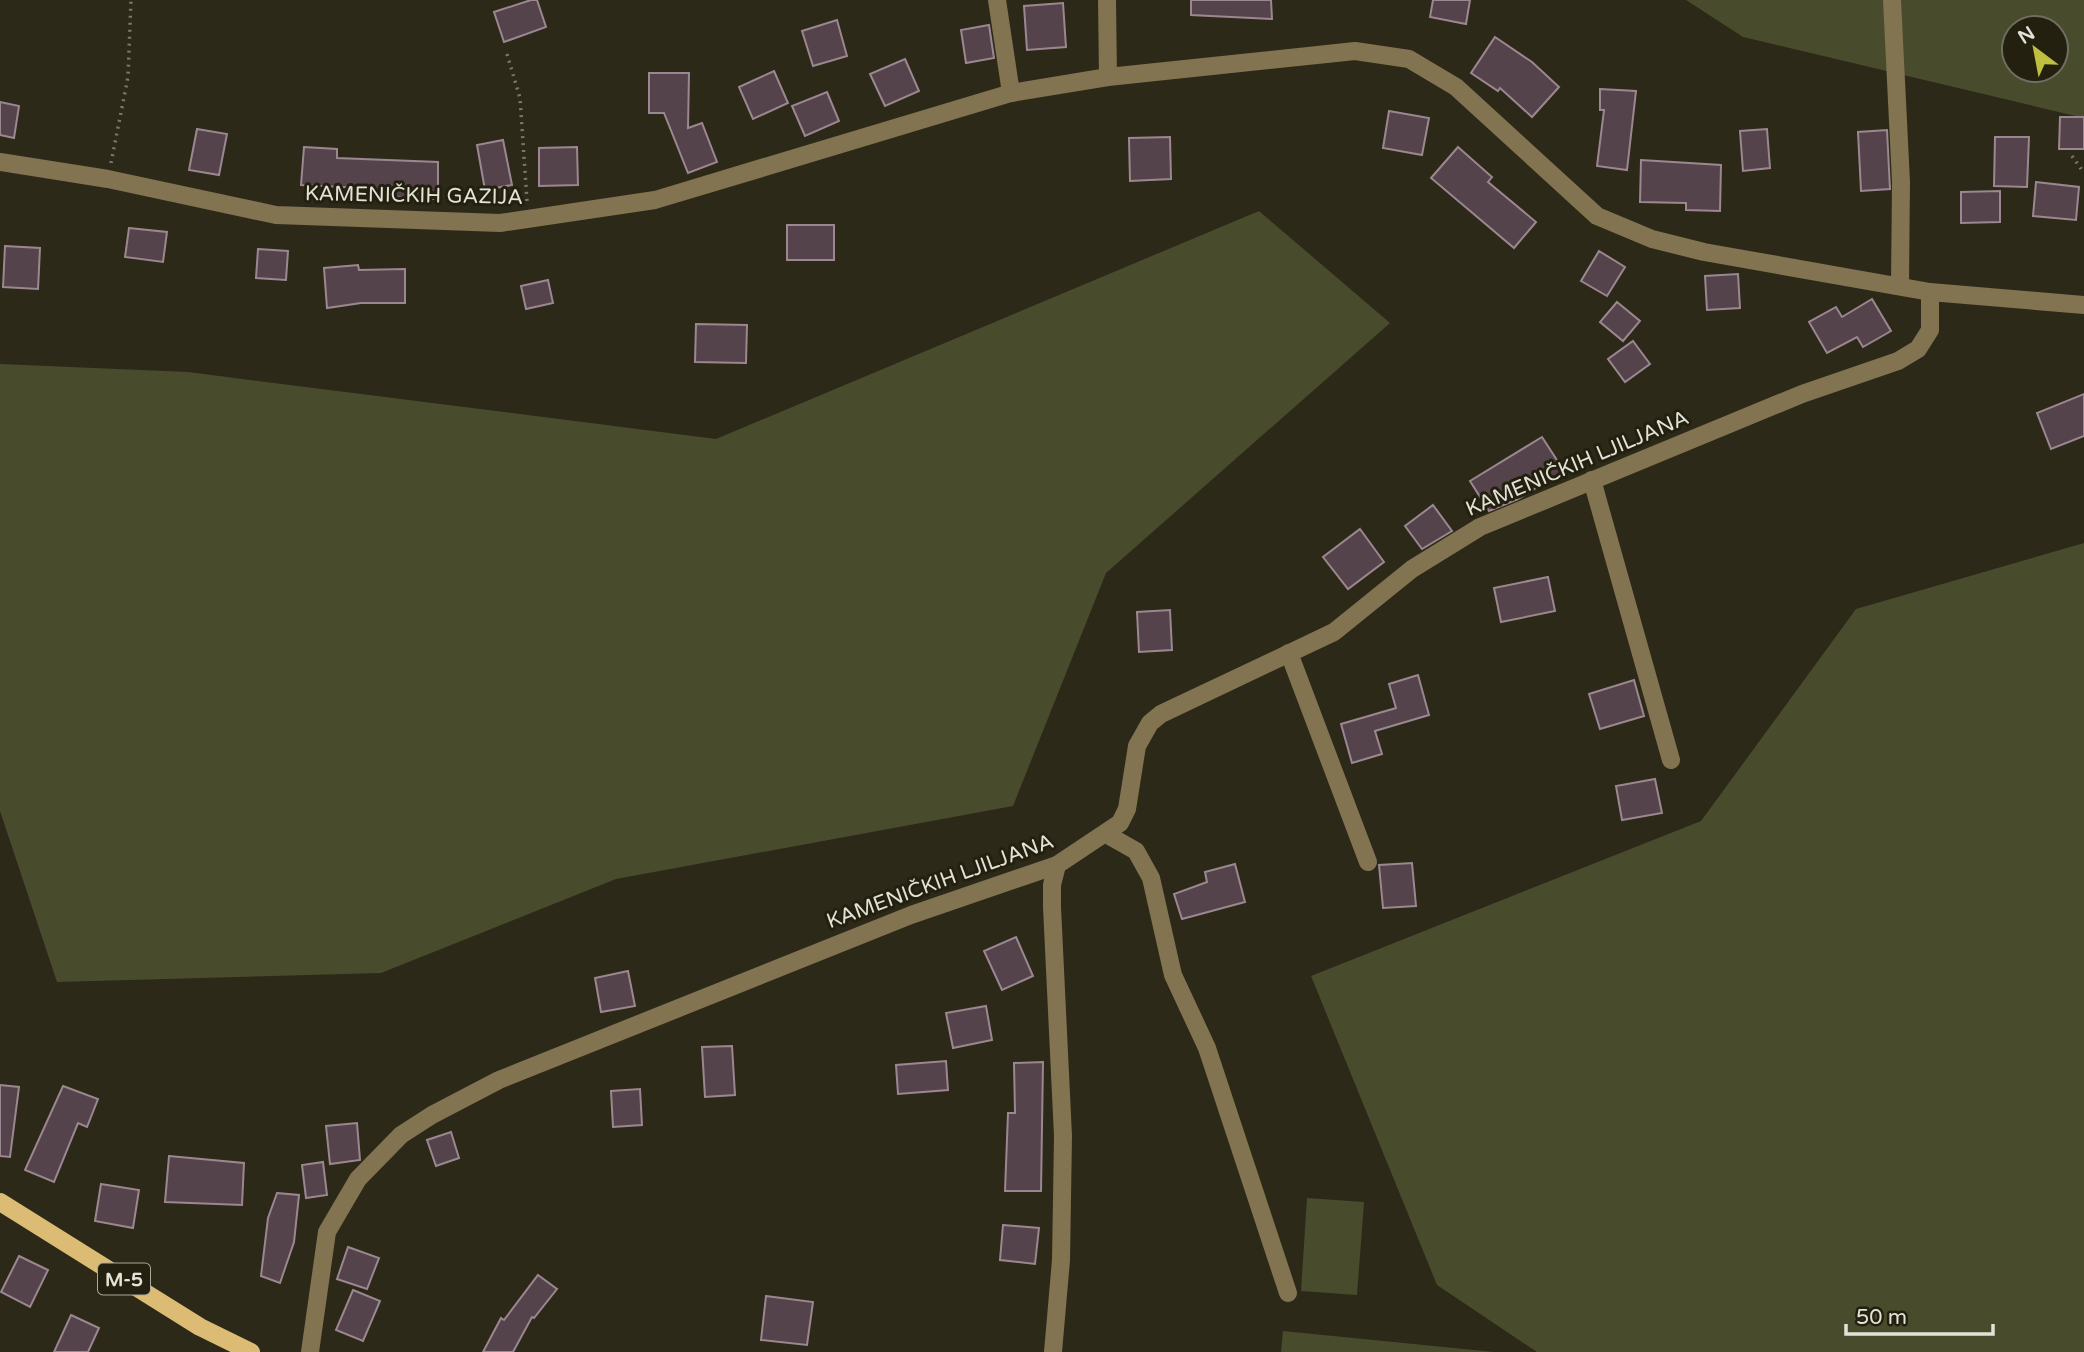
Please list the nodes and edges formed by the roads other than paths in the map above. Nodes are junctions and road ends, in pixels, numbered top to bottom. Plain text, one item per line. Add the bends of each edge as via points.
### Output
1 (997, 0) edge
2 (1107, 0) edge
3 (1892, 0) edge
4 (1108, 77) junction
5 (1010, 93) junction
6 (0, 162) edge
7 (1899, 284) junction
8 (1930, 292) junction
9 (2084, 305) edge
10 (1592, 480) junction
11 (1289, 653) junction
12 (1671, 760) dead end
13 (1106, 834) junction
14 (1368, 862) dead end
15 (1057, 865) junction
16 (0, 1202) edge
17 (1288, 1293) dead end
18 (251, 1352) edge
19 (310, 1352) edge
20 (1053, 1352) edge

1 - 5 street
2 - 4 street
3 - 7 street via 1900,182
4 - 5 street, KAMENIČKIH GAZIJA
4 - 7 street, KAMENIČKIH GAZIJA via 1355,51 1409,59 1456,87 1597,216 1652,239 1704,252
5 - 6 street, KAMENIČKIH GAZIJA via 655,200 527,220 393,221 276,215 108,179
7 - 8 street, KAMENIČKIH GAZIJA
8 - 9 street, KAMENIČKIH GAZIJA
8 - 10 street, KAMENIČKIH LJILJANA via 1930,330 1918,349 1898,361 1802,394
10 - 11 street, KAMENIČKIH LJILJANA via 1480,527 1412,569 1334,632
10 - 12 street
11 - 13 street, KAMENIČKIH LJILJANA via 1194,695 1150,723 1132,764 1127,809 1121,823
11 - 14 street
13 - 15 street, KAMENIČKIH LJILJANA
13 - 17 street via 1136,851 1151,878 1173,975 1207,1048
15 - 19 street, KAMENIČKIH LJILJANA via 771,969 499,1080 401,1135 358,1179 327,1232
15 - 20 street via 1052,896 1063,1136
16 - 18 main road, M-5 via 200,1326

